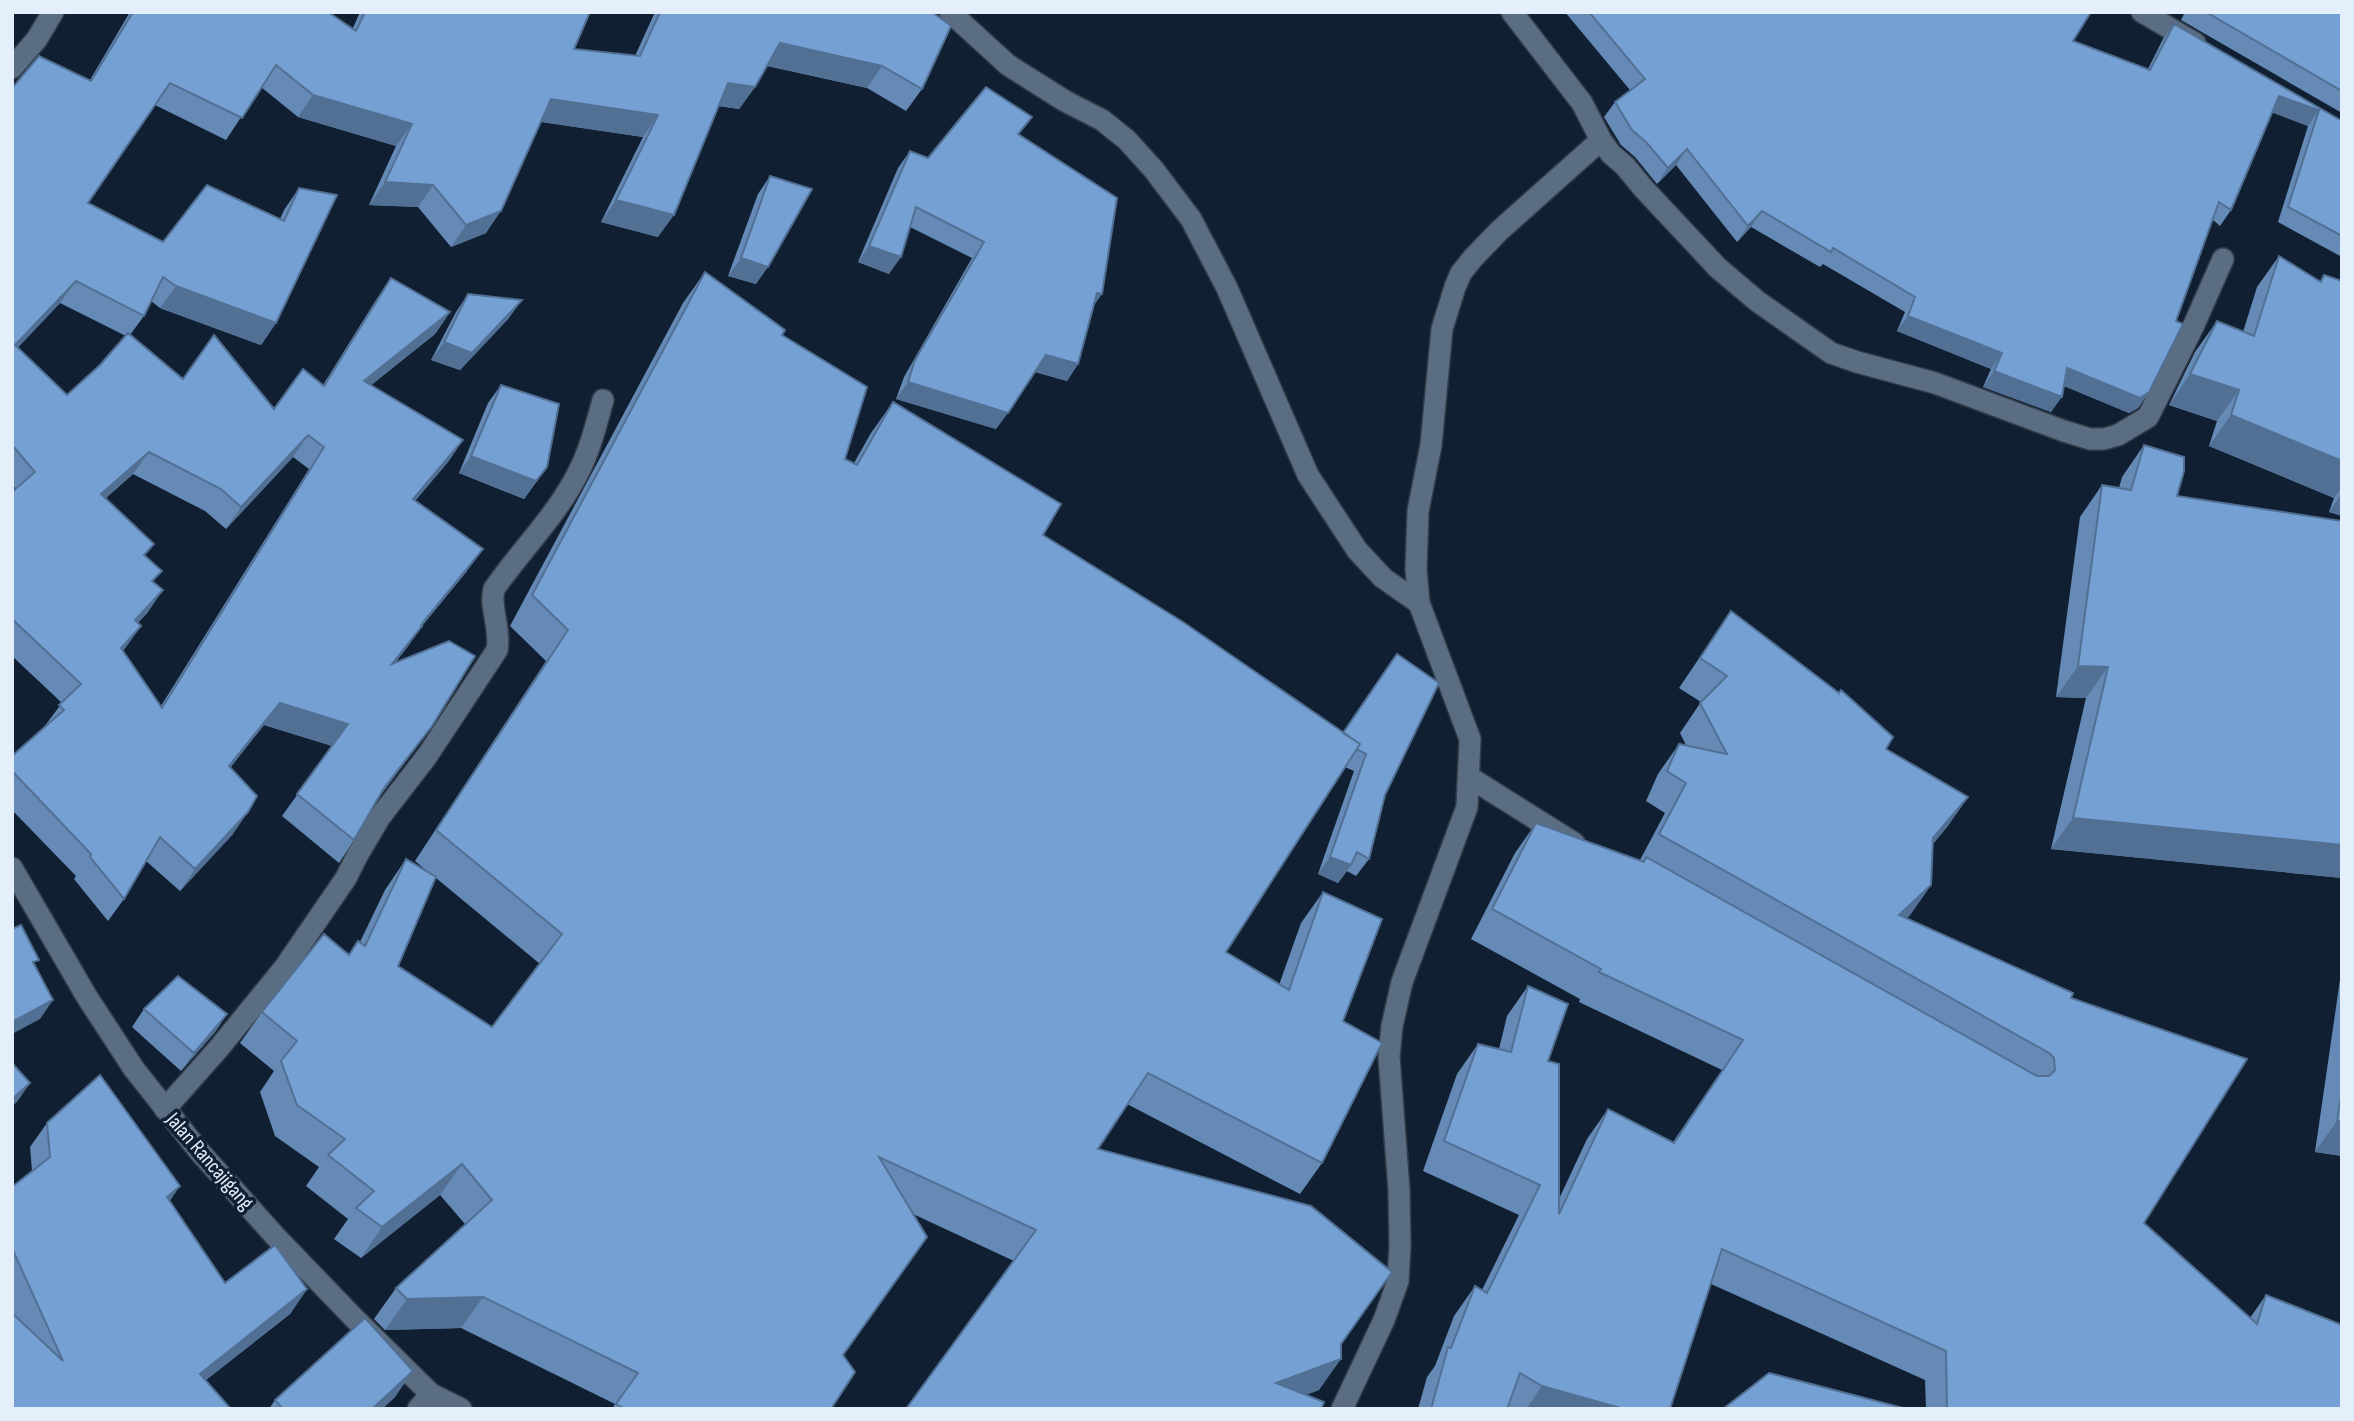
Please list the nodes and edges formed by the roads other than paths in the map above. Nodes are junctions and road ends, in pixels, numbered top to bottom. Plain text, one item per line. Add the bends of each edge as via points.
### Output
1 (53, 12) edge
2 (950, 12) edge
3 (1512, 12) edge
4 (2142, 12) edge
5 (2213, 53) edge
6 (12, 68) edge
7 (1601, 140) junction
8 (2223, 259) dead end
9 (603, 400) dead end
10 (1419, 603) junction
11 (1469, 777) junction
12 (1596, 855) edge
13 (12, 868) edge
14 (165, 1109) junction
15 (425, 1401) edge
16 (461, 1409) edge
17 (1342, 1409) edge

1 - 6 street
2 - 10 street via 1008,65 1102,120 1154,170 1191,219 1227,288 1308,475 1357,550 1383,578
3 - 7 street via 1582,103
4 - 5 street
7 - 8 street via 1718,268 1757,302 1831,353 1935,383 2090,439 2118,435 2148,417
7 - 10 street via 1491,240 1461,273 1455,287 1442,329 1431,445 1418,511
9 - 14 street via 578,474 494,589 497,650 380,817 346,878 285,967
10 - 11 street via 1470,739
11 - 12 street
11 - 17 street via 1466,807 1402,982 1392,1026 1389,1057 1399,1190 1398,1281
13 - 14 street, Jalan Rancajigang via 87,997
14 - 15 street, Jalan Rancajigang
15 - 16 street, Jalan Rancajigang

